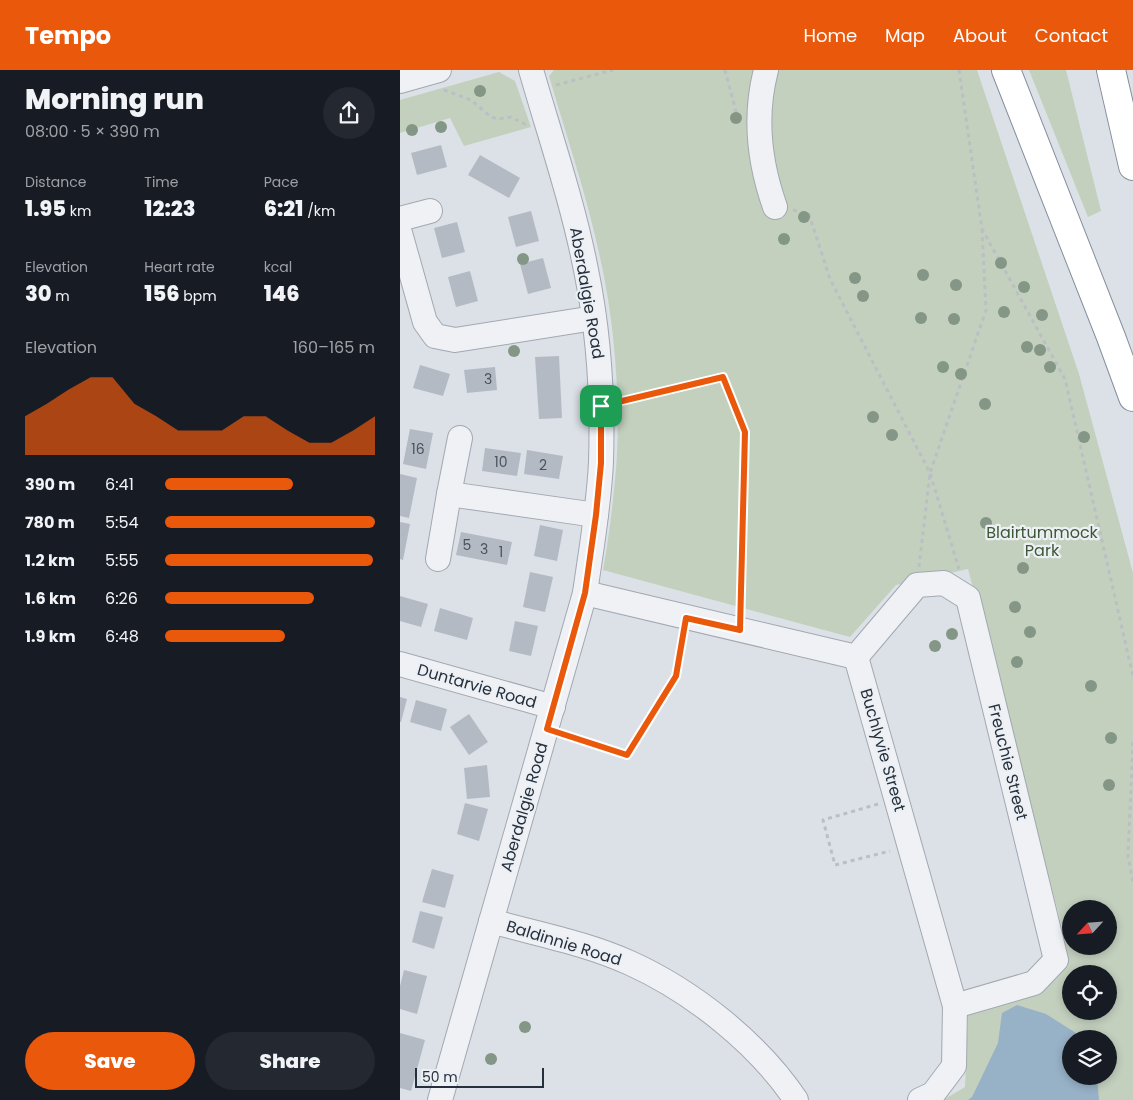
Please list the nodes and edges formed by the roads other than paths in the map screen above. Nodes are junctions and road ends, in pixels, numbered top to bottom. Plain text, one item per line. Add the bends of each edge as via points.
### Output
1 (766, 70) edge
2 (1006, 70) edge
3 (1111, 70) edge
4 (534, 80) edge
5 (1133, 166) edge
6 (775, 207) road end
7 (430, 211) dead end
8 (400, 219) edge
9 (400, 233) edge
10 (594, 318) junction
11 (1133, 397) edge
12 (460, 438) dead end
13 (449, 494) junction
14 (596, 515) junction
15 (438, 559) dead end
16 (585, 593) junction
17 (856, 657) junction
18 (400, 664) edge
19 (550, 718) junction
20 (491, 921) junction
21 (955, 1006) junction
22 (440, 1100) edge
23 (796, 1100) edge
24 (920, 1100) edge

1 - 6 street via 759,140 764,173
2 - 11 highway
3 - 5 highway
4 - 10 street, Aberdalgie Road via 578,230
7 - 8 street
9 - 10 street via 426,322 435,336 454,340
10 - 14 street, Aberdalgie Road via 601,406 601,463
12 - 13 street
13 - 14 street
13 - 15 street
14 - 16 street, Aberdalgie Road
16 - 17 street
16 - 19 street, Aberdalgie Road
17 - 21 street, Buchlyvie Street
17 - 21 street, Freuchie Street via 917,585 944,584 968,598 1056,960 1034,983
18 - 19 street, Duntarvie Road
19 - 20 street, Aberdalgie Road
20 - 22 street, Aberdalgie Road
20 - 23 street, Baldinnie Road via 607,954 674,987 750,1045
21 - 24 street, Buchlyvie Street via 954,1066 933,1094

